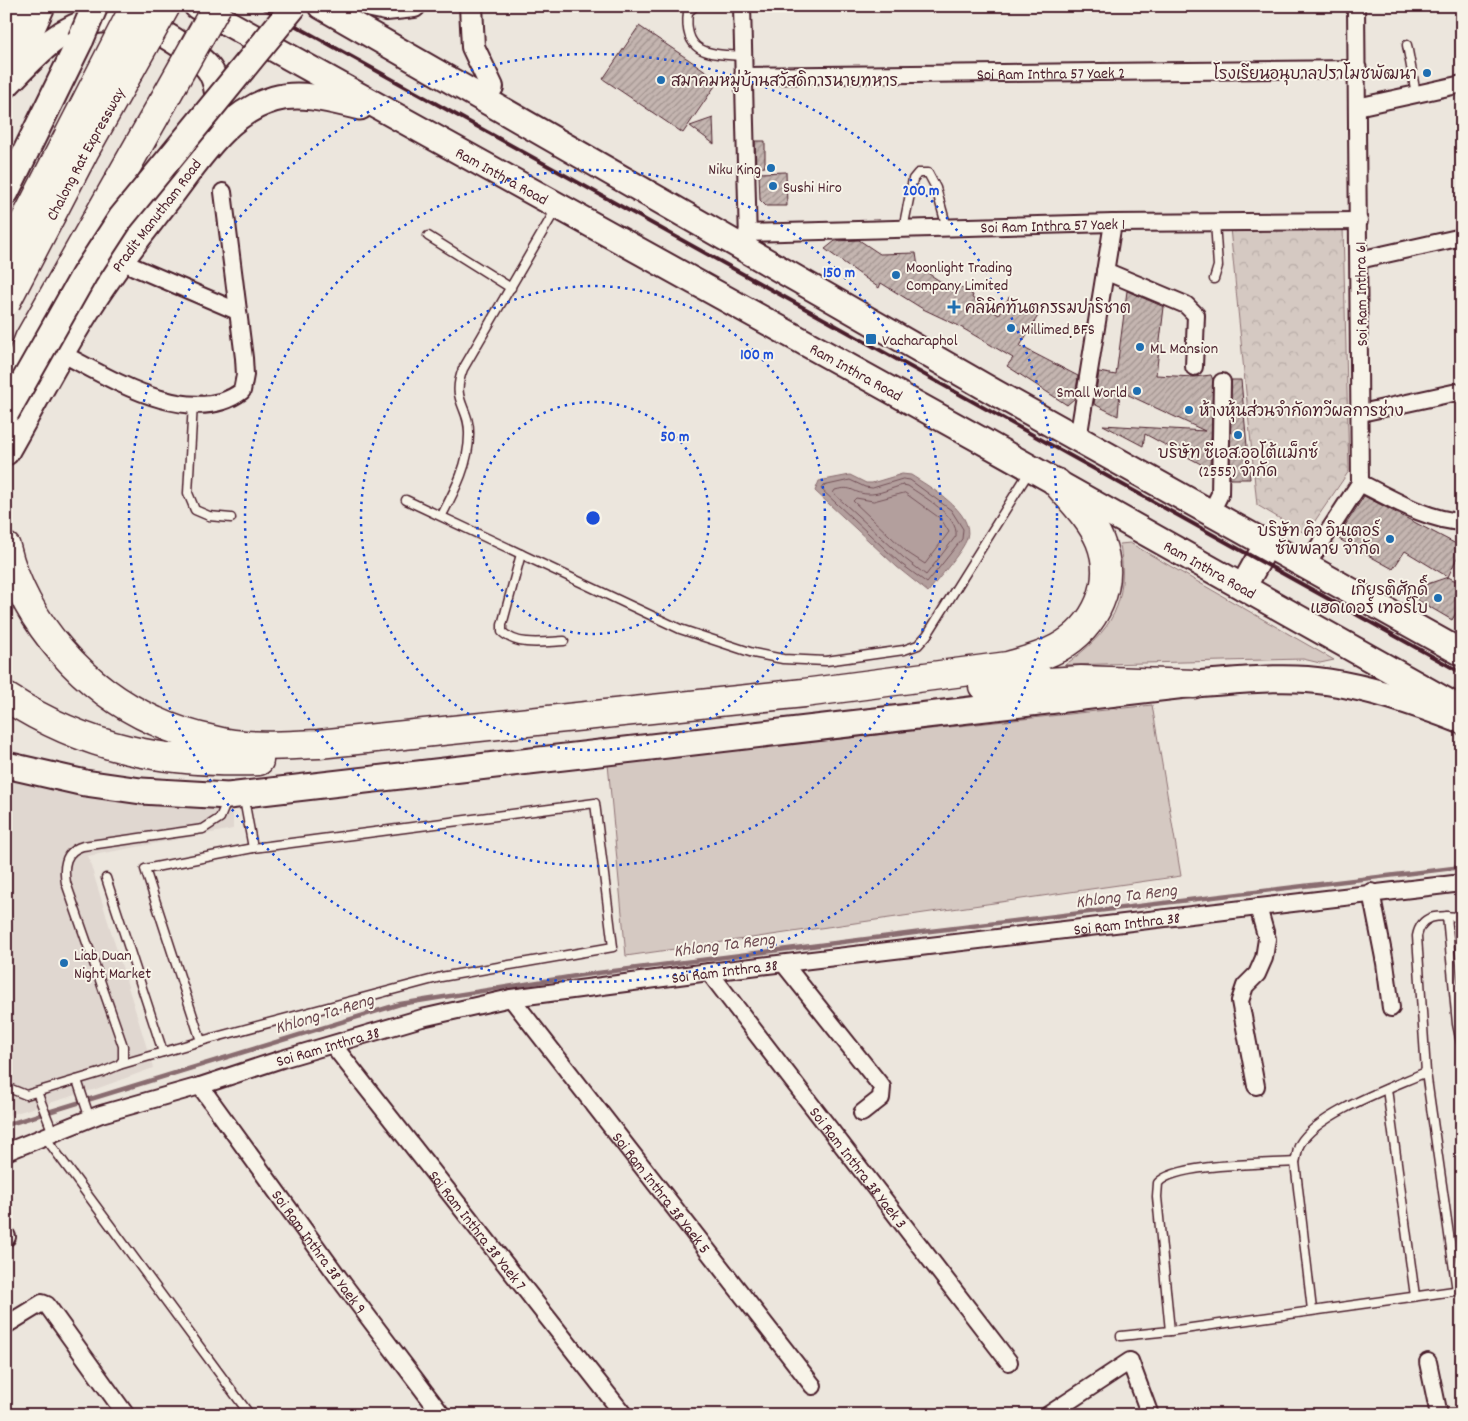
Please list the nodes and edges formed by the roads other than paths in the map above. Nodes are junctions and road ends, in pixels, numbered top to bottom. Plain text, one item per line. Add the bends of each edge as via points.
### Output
1 (21, 6) edge
2 (42, 6) edge
3 (95, 6) edge
4 (135, 6) edge
5 (166, 6) edge
6 (197, 6) edge
7 (217, 6) edge
8 (294, 6) edge
9 (322, 6) edge
10 (356, 6) edge
11 (372, 6) edge
12 (414, 6) edge
13 (470, 6) edge
14 (695, 6) edge
15 (742, 6) edge
16 (1356, 6) edge
17 (6, 36) edge
18 (1407, 45) dead end
19 (744, 56) junction
20 (1358, 70) junction
21 (743, 76) junction
22 (6, 84) edge
23 (1462, 84) edge
24 (492, 87) junction
25 (1416, 94) junction
26 (1357, 107) junction
27 (386, 112) junction
28 (213, 141) junction
29 (642, 189) junction
30 (6, 192) edge
31 (223, 192) dead end
32 (557, 207) junction
33 (1359, 221) junction
34 (1215, 222) junction
35 (1113, 223) junction
36 (947, 228) junction
37 (902, 229) junction
38 (428, 236) dead end
39 (1462, 237) edge
40 (748, 242) junction
41 (6, 258) edge
42 (121, 259) junction
43 (1359, 260) junction
44 (1105, 271) junction
45 (1214, 279) dead end
46 (511, 288) junction
47 (6, 302) edge
48 (237, 311) junction
49 (61, 353) junction
50 (1194, 367) dead end
51 (1222, 382) dead end
52 (1462, 391) edge
53 (6, 398) edge
54 (193, 403) junction
55 (6, 413) edge
56 (1361, 413) junction
57 (1078, 439) junction
58 (6, 452) edge
59 (1031, 468) junction
60 (1057, 483) junction
61 (1360, 483) junction
62 (406, 500) dead end
63 (1211, 512) junction
64 (442, 515) junction
65 (231, 518) dead end
66 (1462, 522) edge
67 (1267, 544) junction
68 (6, 547) edge
69 (521, 554) junction
70 (1306, 566) junction
71 (1243, 586) junction
72 (564, 641) dead end
73 (1462, 653) edge
74 (1194, 684) joint
75 (6, 697) edge
76 (1462, 710) edge
77 (1462, 721) edge
78 (740, 727) junction
79 (6, 765) edge
80 (236, 796) junction
81 (253, 848) junction
82 (106, 878) dead end
83 (1462, 883) edge
84 (1371, 892) junction
85 (1258, 906) junction
86 (1447, 916) junction
87 (1462, 917) edge
88 (784, 964) junction
89 (709, 972) junction
90 (511, 998) junction
91 (1391, 1008) dead end
92 (201, 1041) junction
93 (333, 1045) junction
94 (1462, 1047) edge
95 (163, 1052) junction
96 (119, 1065) junction
97 (1426, 1072) junction
98 (77, 1080) junction
99 (200, 1086) junction
100 (1256, 1086) dead end
101 (6, 1087) edge
102 (1388, 1089) junction
103 (37, 1092) junction
104 (88, 1113) junction
105 (862, 1113) dead end
106 (48, 1131) junction
107 (6, 1152) edge
108 (1296, 1162) junction
109 (1460, 1291) edge
110 (1415, 1296) junction
111 (1312, 1310) junction
112 (6, 1326) edge
113 (1170, 1332) junction
114 (1121, 1336) dead end
115 (1009, 1362) dead end
116 (1428, 1362) dead end
117 (813, 1386) dead end
118 (120, 1413) edge
119 (250, 1415) edge
120 (442, 1415) edge
121 (624, 1415) edge
122 (1048, 1415) edge
123 (1150, 1415) edge
124 (1439, 1415) edge

1 - 17 highway
2 - 22 main road
3 - 30 main road, bridge
4 - 41 highway, Chalong Rat Expressway, bridge
5 - 47 highway, Chalong Rat Expressway, bridge via 84,152
6 - 27 main road, Ram Inthra Road
7 - 53 highway, bridge via 29,339
8 - 55 main road, bridge via 121,218 84,275
9 - 29 main road
10 - 24 main road
11 - 12 main road via 386,9
13 - 24 main road via 473,47
14 - 19 lane via 688,12 691,42 703,52
15 - 19 street
16 - 20 street, Soi Ram Inthra 61
18 - 25 lane
19 - 21 street
20 - 21 street, Soi Ram Inthra 57 Yaek 2
20 - 26 street, Soi Ram Inthra 61
21 - 40 street
22 - 28 main road via 66,31 95,21 136,22 192,51 211,72 219,97
23 - 25 street
24 - 29 main road via 562,131
25 - 26 street
26 - 33 street, Soi Ram Inthra 61
27 - 28 main road, Pradit Manutham Road via 301,96 276,98 248,110
27 - 32 main road, Ram Inthra Road
28 - 42 main road, Pradit Manutham Road
29 - 40 main road
31 - 48 street
32 - 46 lane
32 - 59 main road, Ram Inthra Road
33 - 34 street, Soi Ram Inthra 57 Yaek 1
33 - 43 street, Soi Ram Inthra 61
34 - 35 street, Soi Ram Inthra 57 Yaek 1
34 - 45 lane via 1218,266
35 - 36 street, Soi Ram Inthra 57 Yaek 1
35 - 44 street
36 - 37 street, Soi Ram Inthra 57 Yaek 1
36 - 37 lane via 936,188 928,173 918,173 913,178
37 - 40 street, Soi Ram Inthra 57 Yaek 1
38 - 46 lane
39 - 43 street
40 - 57 main road
42 - 48 street
42 - 49 main road, Pradit Manutham Road
43 - 56 street, Soi Ram Inthra 61
44 - 50 street via 1186,305 1196,315
44 - 57 street
46 - 64 lane via 458,381 458,396 470,435 458,483
48 - 54 street via 244,358 242,391 231,400
49 - 54 street via 148,397
49 - 58 main road, Pradit Manutham Road
51 - 63 street via 1220,494
52 - 56 street
54 - 65 lane via 188,493 195,510 208,516
56 - 61 street, Soi Ram Inthra 61
57 - 63 main road
59 - 60 main road, Ram Inthra Road
59 - 69 lane via 927,634 918,645 904,650 826,661 784,659 753,653 680,629
60 - 68 highway via 1100,541 1107,580 1093,617 1059,647 1035,659 1008,666 804,693 319,744 262,745 214,741 155,721 109,694 86,675 40,623 22,592
60 - 71 main road, Ram Inthra Road
61 - 66 street via 1419,511 1451,522
61 - 70 street
62 - 64 lane
63 - 67 main road
64 - 69 lane
67 - 70 main road
67 - 71 main road
69 - 72 lane via 502,632 511,640 524,642
70 - 73 main road
71 - 76 main road, Ram Inthra Road
74 - 77 main road via 1255,680 1327,681 1398,698
74 - 78 highway via 1125,680 974,687
75 - 78 highway via 36,716 117,748 170,759 214,761 331,758
78 - 80 main road via 382,780
79 - 80 main road via 85,783 141,791
80 - 81 lane
80 - 96 lane via 220,818 204,829 83,846 69,854 64,873 66,883 123,1046 124,1056
81 - 92 lane via 145,869
81 - 92 lane via 595,803 613,947 442,977
82 - 95 lane
83 - 84 street, Soi Ram Inthra 38
84 - 85 street, Soi Ram Inthra 38
84 - 91 street via 1386,963
85 - 88 street, Soi Ram Inthra 38
85 - 100 street via 1267,939 1264,958 1257,974 1245,986 1240,1002
86 - 87 lane
86 - 94 lane
86 - 97 lane via 1423,921 1417,936
88 - 89 street, Soi Ram Inthra 38
88 - 105 street via 882,1087 881,1098
89 - 90 street, Soi Ram Inthra 38
89 - 115 street, Soi Ram Inthra 38 Yaek 3
90 - 93 street, Soi Ram Inthra 38 via 422,1018
90 - 117 street, Soi Ram Inthra 38 Yaek 5
92 - 95 lane
93 - 99 street, Soi Ram Inthra 38
93 - 121 street, Soi Ram Inthra 38 Yaek 7
95 - 96 lane
96 - 98 lane
97 - 102 lane
97 - 109 lane
98 - 103 lane
98 - 104 lane
99 - 104 street, Soi Ram Inthra 38
99 - 120 street, Soi Ram Inthra 38 Yaek 9
101 - 103 lane via 26,1095
102 - 108 lane via 1342,1110 1320,1125 1299,1145
102 - 110 lane
103 - 106 lane
104 - 106 street, Soi Ram Inthra 38
106 - 107 street, Soi Ram Inthra 38
106 - 119 lane
108 - 111 lane
108 - 113 lane via 1194,1169 1171,1173 1158,1183 1156,1197
109 - 110 lane
110 - 111 lane
111 - 113 lane
112 - 118 street via 36,1306 47,1305
113 - 114 lane
116 - 124 street
122 - 123 street via 1130,1361

